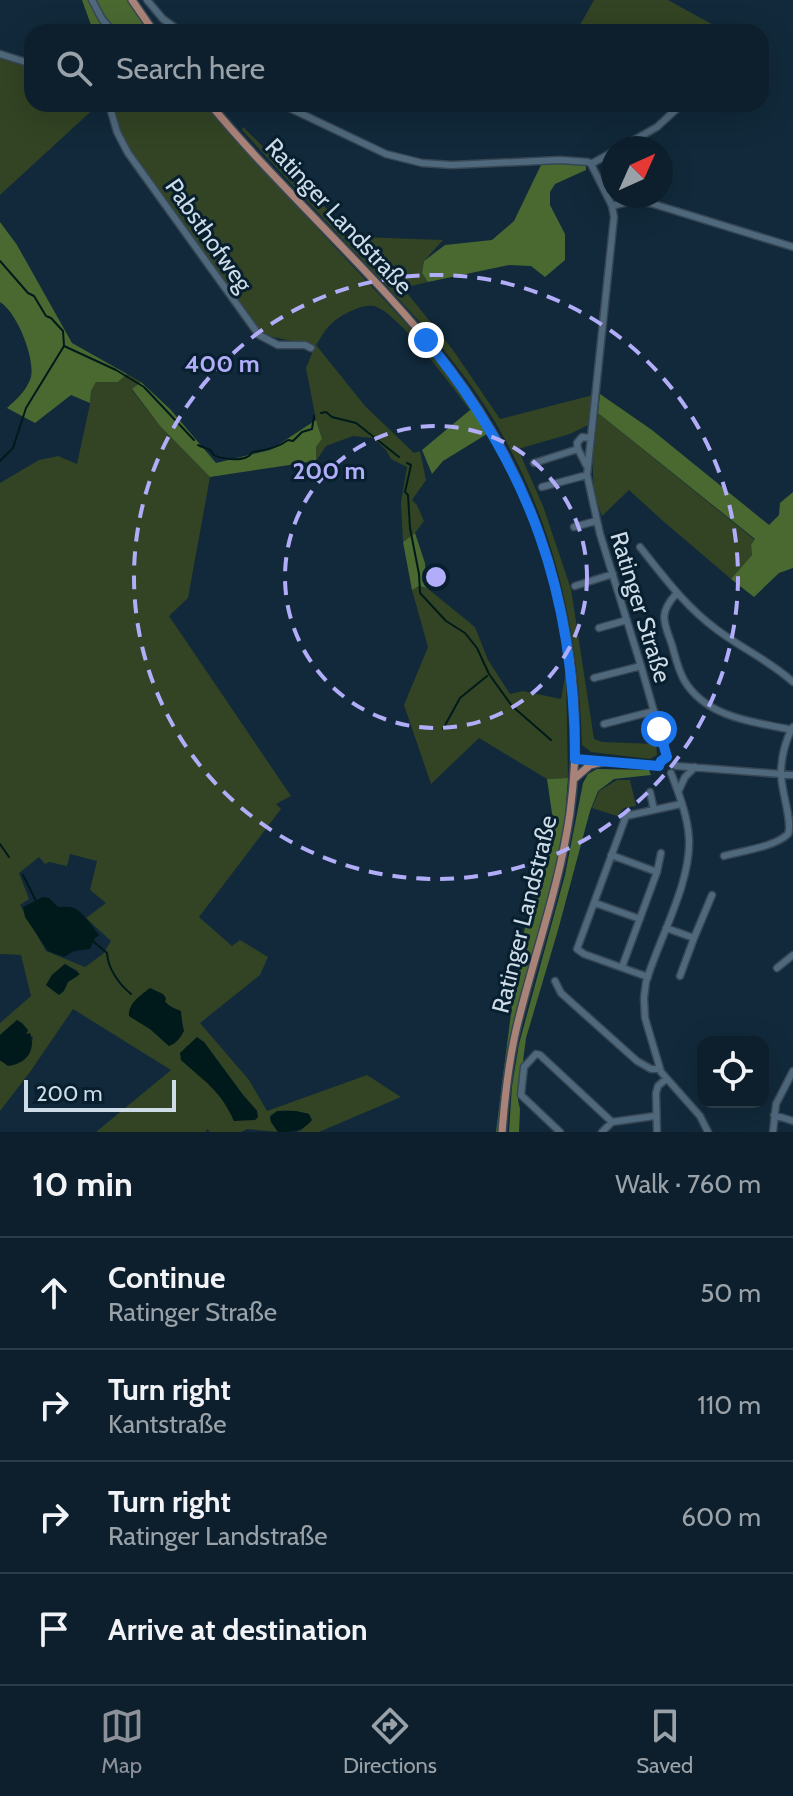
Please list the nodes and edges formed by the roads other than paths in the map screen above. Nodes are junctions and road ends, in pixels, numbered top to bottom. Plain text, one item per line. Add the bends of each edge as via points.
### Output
1 (92, 0) edge
2 (132, 0) edge
3 (147, 0) edge
4 (106, 24) edge
5 (148, 24) edge
6 (170, 24) edge
7 (0, 54) edge
8 (24, 62) edge
9 (111, 112) edge
10 (217, 112) edge
11 (298, 112) edge
12 (673, 112) edge
13 (641, 136) edge
14 (601, 159) edge
15 (591, 164) junction
16 (601, 184) edge
17 (612, 208) edge
18 (666, 208) edge
19 (793, 247) edge
20 (311, 348) dead end
21 (591, 438) junction
22 (578, 449) junction
23 (534, 463) dead end
24 (587, 466) junction
25 (587, 475) junction
26 (542, 487) dead end
27 (596, 521) junction
28 (574, 527) dead end
29 (640, 547) dead end
30 (613, 574) junction
31 (575, 586) dead end
32 (676, 594) junction
33 (627, 620) junction
34 (599, 628) dead end
35 (641, 666) junction
36 (594, 678) dead end
37 (793, 682) edge
38 (654, 711) junction
39 (604, 724) dead end
40 (792, 729) edge
41 (667, 757) junction
42 (575, 759) junction
43 (603, 762) junction
44 (659, 766) junction
45 (695, 767) junction
46 (674, 770) junction
47 (781, 774) junction
48 (793, 775) edge
49 (574, 779) junction
50 (650, 792) dead end
51 (678, 792) junction
52 (681, 804) junction
53 (654, 810) junction
54 (638, 853) dead end
55 (661, 853) dead end
56 (611, 855) junction
57 (724, 856) dead end
58 (634, 863) junction
59 (657, 872) junction
60 (712, 895) dead end
61 (595, 903) junction
62 (640, 919) junction
63 (666, 928) junction
64 (694, 938) junction
65 (793, 955) edge
66 (622, 967) junction
67 (777, 968) dead end
68 (680, 976) dead end
69 (648, 977) junction
70 (555, 981) dead end
71 (660, 1069) junction
72 (793, 1071) edge
73 (666, 1079) junction
74 (774, 1115) junction
75 (655, 1116) junction
76 (793, 1121) edge
77 (612, 1122) junction
78 (502, 1132) edge
79 (560, 1132) edge
80 (602, 1132) edge
81 (657, 1132) edge
82 (708, 1132) edge
83 (773, 1132) edge

1 - 4 street
2 - 5 main road
3 - 6 street
7 - 8 street
9 - 20 street, Pabsthofweg via 128,153 259,335 278,345
10 - 42 main road, Ratinger Landstraße via 426,340 496,439 528,504 553,576 572,678
11 - 15 street, Ratinger Landstraße via 386,154 422,163
12 - 13 street
14 - 15 street
15 - 16 street
17 - 21 street, Ratinger Straße
18 - 19 street
21 - 22 street via 582,437
21 - 24 street, Ratinger Straße
22 - 23 street
22 - 24 street, Ratinger Straße
24 - 25 street, Ratinger Straße
25 - 26 street
25 - 27 street, Ratinger Straße
27 - 28 street
27 - 30 street, Ratinger Straße
29 - 32 street
30 - 31 street
30 - 33 street, Ratinger Straße
32 - 37 street via 718,631
32 - 40 street via 665,609 665,622 679,669 693,692 723,713
33 - 34 street
33 - 35 street, Ratinger Straße
35 - 36 street
35 - 38 street, Ratinger Straße
38 - 39 street
38 - 41 street, Ratinger Straße
40 - 47 street
41 - 44 street
41 - 46 street via 674,761
42 - 43 street
42 - 49 main road, Ratinger Landstraße
43 - 44 street
43 - 49 main road
44 - 46 street via 663,772
45 - 46 street
45 - 47 street
45 - 51 street
46 - 51 street
47 - 48 street
47 - 57 street via 792,827 788,834
49 - 78 main road, Ratinger Landstraße via 557,878 513,1043
50 - 53 street
51 - 52 street
52 - 53 street
52 - 63 street via 688,856
53 - 56 street via 626,816
54 - 58 street
55 - 59 street
56 - 58 street
56 - 61 street
58 - 59 street
59 - 62 street
60 - 64 street
61 - 62 street
61 - 66 street via 577,949
62 - 66 street
63 - 64 street
63 - 69 street
64 - 68 street
65 - 67 street
66 - 69 street
69 - 71 street via 645,1018
70 - 71 street via 561,993 637,1061
71 - 73 street
72 - 74 street
73 - 75 street via 656,1089
73 - 82 street
74 - 76 street
74 - 83 street
75 - 77 street
75 - 81 street
77 - 79 street via 536,1054 524,1067 521,1095
77 - 80 street

